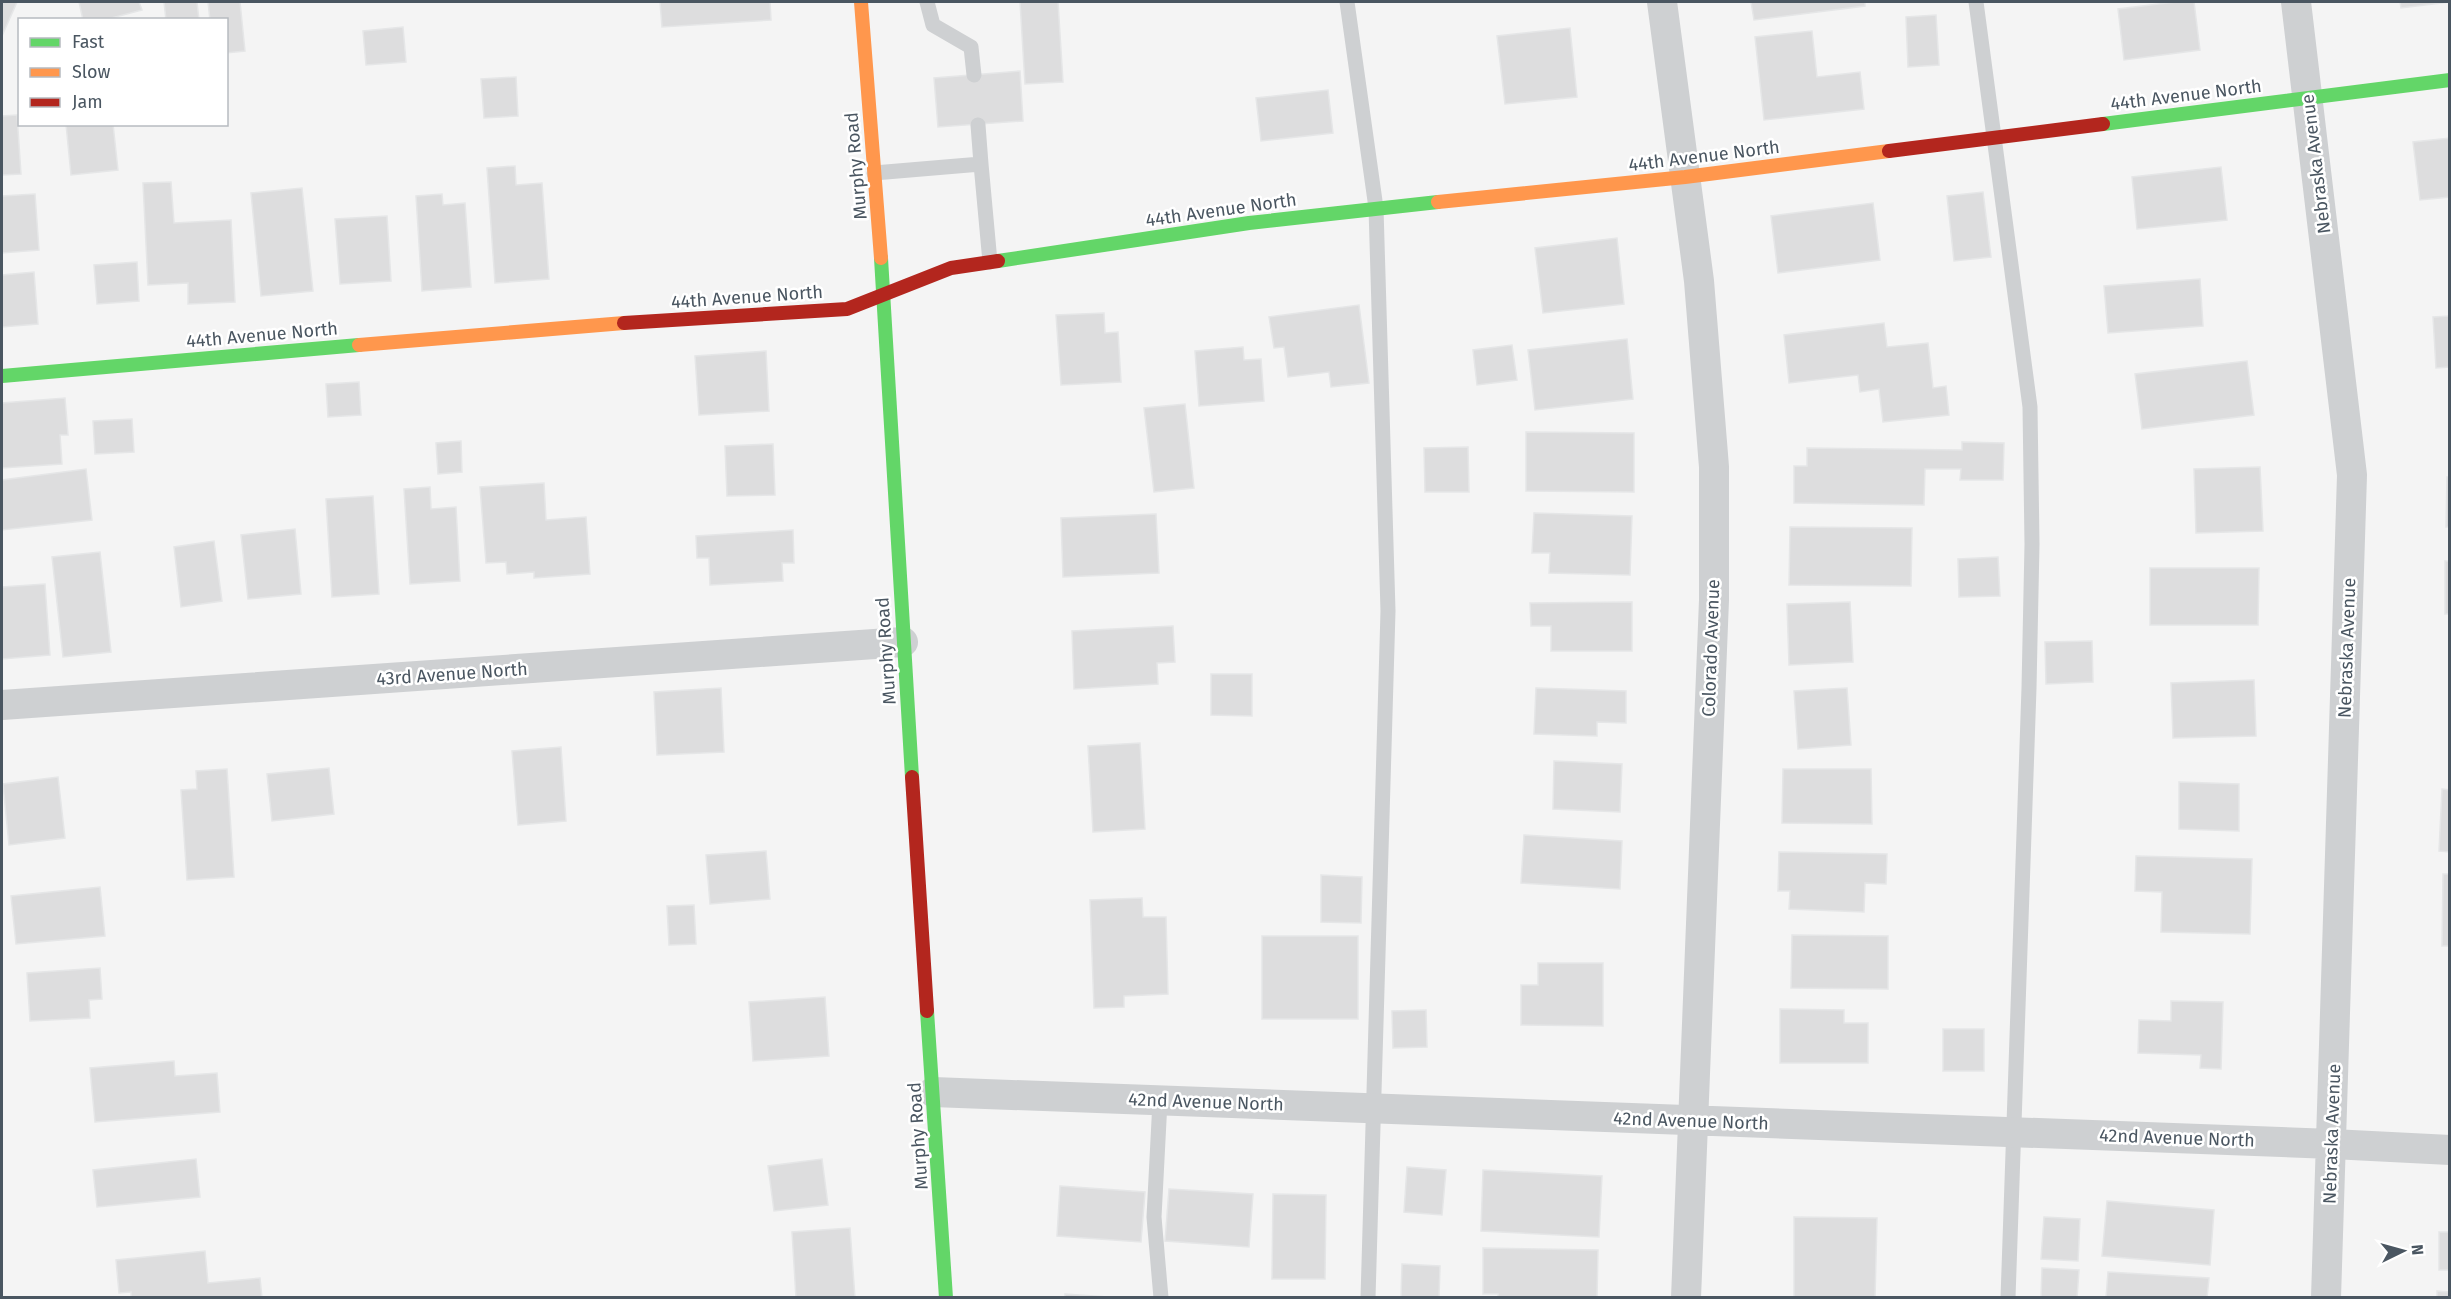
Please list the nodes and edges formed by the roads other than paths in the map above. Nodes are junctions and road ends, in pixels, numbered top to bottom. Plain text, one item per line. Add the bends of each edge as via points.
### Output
1 (861, 2) edge
2 (927, 2) edge
3 (1347, 2) edge
4 (1662, 2) edge
5 (1976, 2) edge
6 (2296, 2) edge
7 (974, 75) dead end
8 (2450, 80) edge
9 (2309, 97) junction
10 (978, 125) dead end
11 (1994, 138) junction
12 (981, 164) junction
13 (874, 173) junction
14 (1685, 177) junction
15 (1376, 208) junction
16 (990, 262) junction
17 (884, 294) junction
18 (2, 376) edge
19 (903, 642) junction
20 (2, 705) edge
21 (933, 1092) junction
22 (1160, 1101) junction
23 (1375, 1109) junction
24 (1692, 1121) junction
25 (2013, 1132) junction
26 (2331, 1144) junction
27 (2450, 1150) edge
28 (946, 1298) edge
29 (1161, 1298) edge
30 (1368, 1298) edge
31 (1686, 1298) edge
32 (2008, 1298) edge
33 (2326, 1298) edge

1 - 13 street, Murphy Road
2 - 7 lane via 933,24 971,47
3 - 15 lane
4 - 14 street, Colorado Avenue
5 - 11 lane
6 - 9 street, Nebraska Avenue
8 - 9 street, 44th Avenue North
9 - 11 street, 44th Avenue North
9 - 26 street, Nebraska Avenue via 2352,475
10 - 12 lane
11 - 14 street, 44th Avenue North
11 - 25 lane via 2030,418 2029,688
12 - 13 lane
12 - 16 lane
13 - 17 street, Murphy Road
14 - 15 street, 44th Avenue North
14 - 24 street, Colorado Avenue via 1699,281 1714,467 1714,600
15 - 16 street, 44th Avenue North
15 - 23 lane via 1388,611
16 - 17 street, 44th Avenue North via 951,268
17 - 18 street, 44th Avenue North via 847,309 583,326
17 - 19 street, Murphy Road
19 - 20 street, 43rd Avenue North
19 - 21 street, Murphy Road
21 - 22 street, 42nd Avenue North
21 - 28 street, Murphy Road
22 - 23 street, 42nd Avenue North
22 - 29 lane via 1154,1217
23 - 24 street, 42nd Avenue North
23 - 30 lane
24 - 25 street, 42nd Avenue North
24 - 31 street, Colorado Avenue
25 - 26 street, 42nd Avenue North
25 - 32 lane
26 - 27 street, 42nd Avenue North
26 - 33 street, Nebraska Avenue

